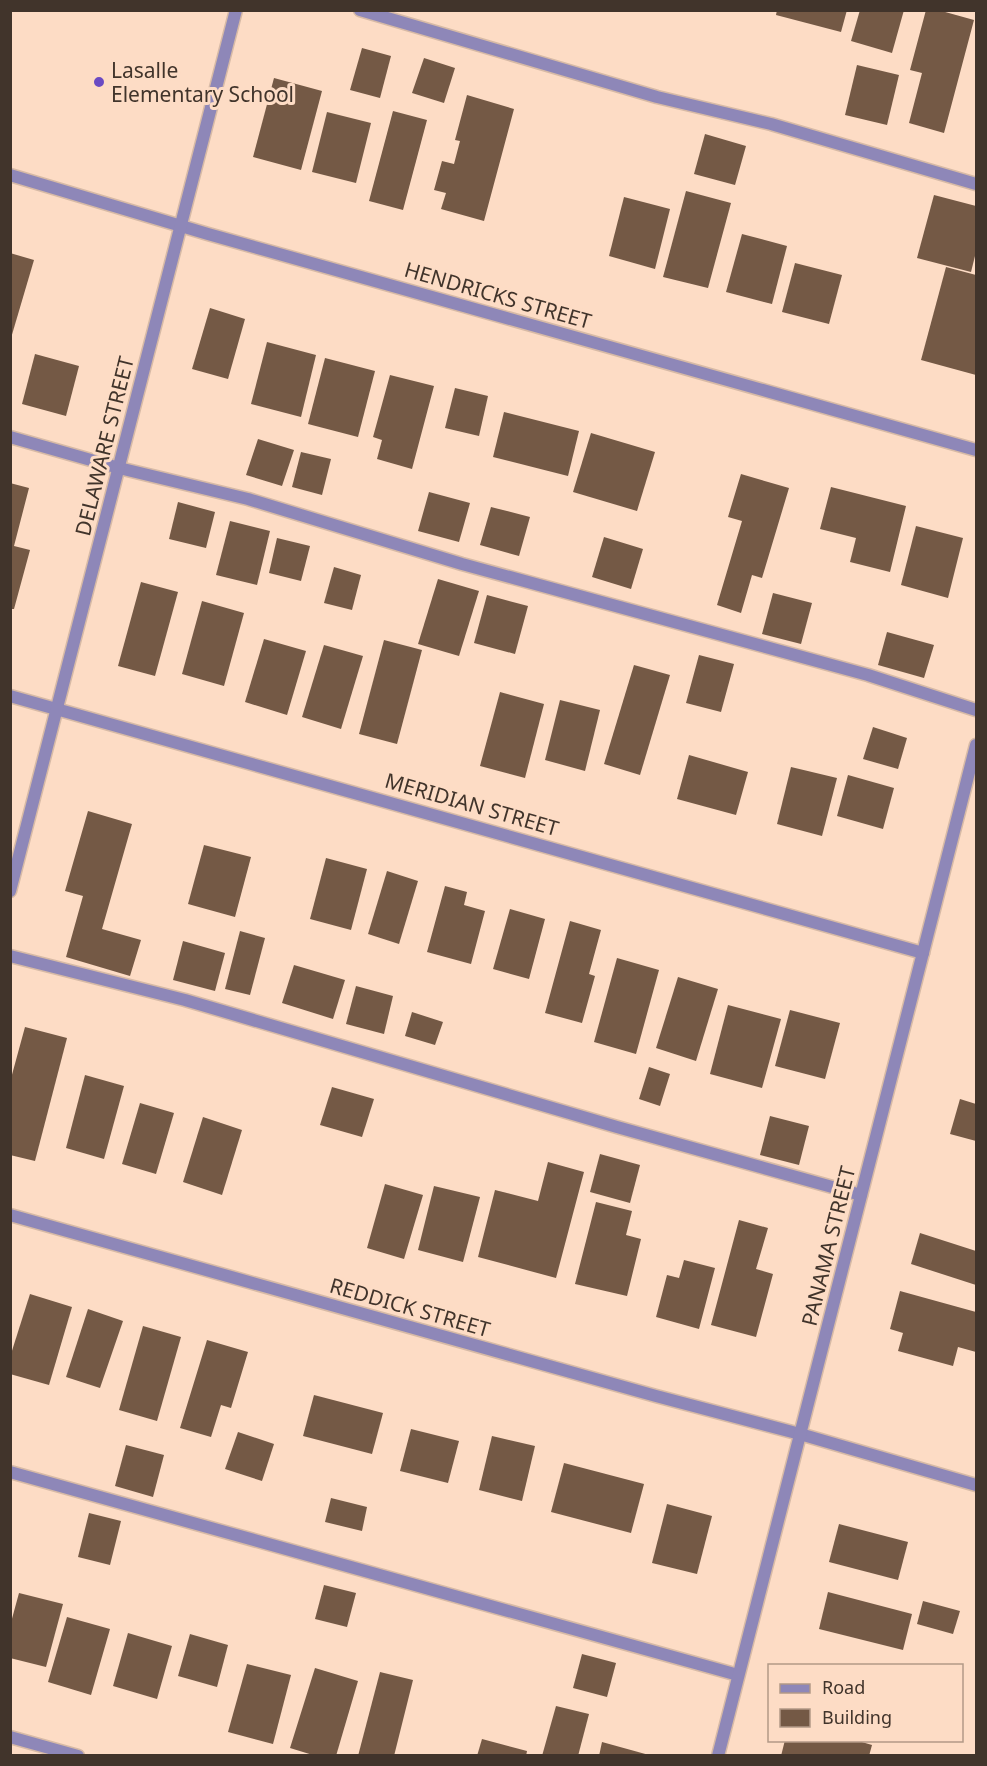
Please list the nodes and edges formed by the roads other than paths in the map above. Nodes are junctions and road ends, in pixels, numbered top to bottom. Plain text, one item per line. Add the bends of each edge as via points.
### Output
1 (236, 10) edge
2 (360, 10) edge
3 (10, 175) edge
4 (976, 184) edge
5 (180, 226) junction
6 (10, 437) edge
7 (976, 450) edge
8 (119, 468) junction
9 (10, 696) edge
10 (57, 709) junction
11 (976, 710) edge
12 (976, 746) edge
13 (10, 891) edge
14 (923, 953) junction
15 (10, 956) edge
16 (861, 1195) junction
17 (10, 1215) edge
18 (800, 1434) junction
19 (10, 1472) edge
20 (976, 1485) edge
21 (738, 1675) junction
22 (10, 1737) edge
23 (78, 1755) edge
24 (718, 1755) edge

1 - 5 street, DELAWARE STREET
2 - 4 street
3 - 5 street, HENDRICKS STREET
5 - 7 street, HENDRICKS STREET
5 - 8 street, DELAWARE STREET
6 - 8 street
8 - 10 street, DELAWARE STREET
8 - 11 street via 248,499 462,564 868,675
9 - 10 street, MERIDIAN STREET
10 - 13 street, DELAWARE STREET
10 - 14 street, MERIDIAN STREET
12 - 14 street, PANAMA STREET
14 - 16 street, PANAMA STREET
15 - 16 street via 185,1000
16 - 18 street, PANAMA STREET
17 - 18 street, REDDICK STREET
18 - 20 street, REDDICK STREET
18 - 21 street, PANAMA STREET
19 - 21 street
21 - 24 street, PANAMA STREET
22 - 23 street

